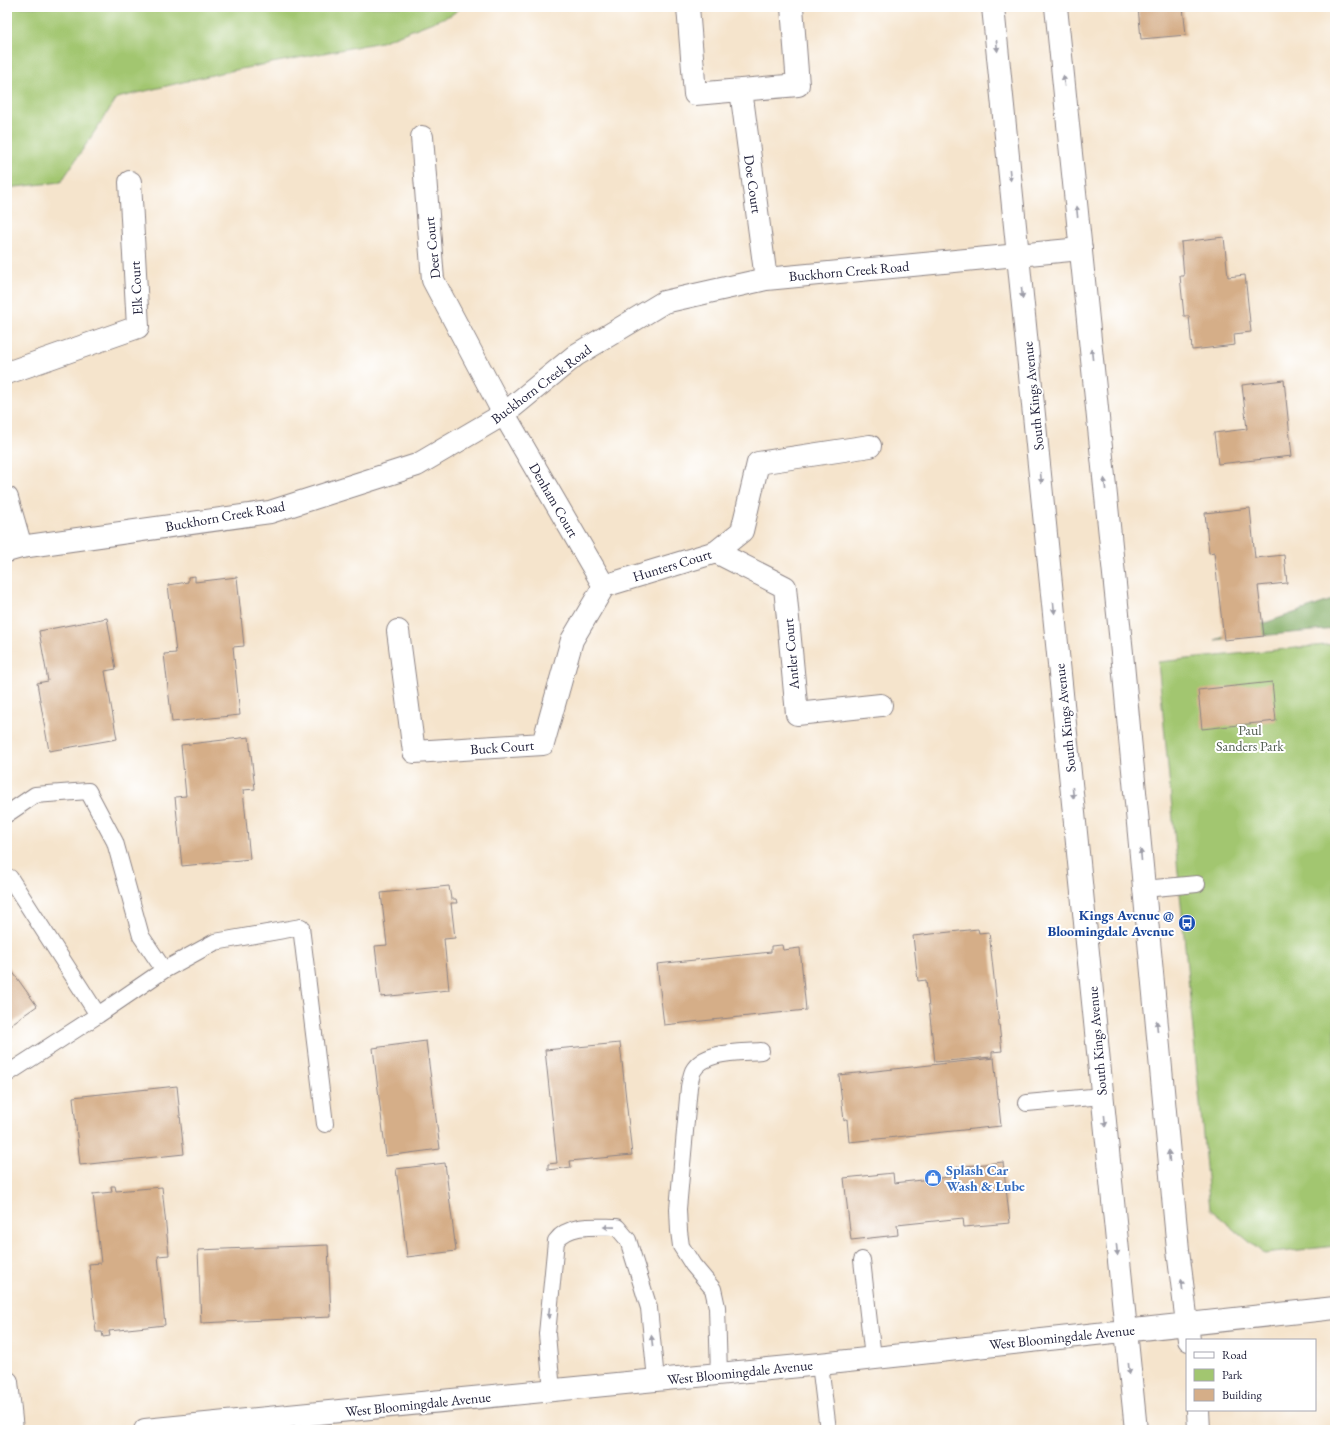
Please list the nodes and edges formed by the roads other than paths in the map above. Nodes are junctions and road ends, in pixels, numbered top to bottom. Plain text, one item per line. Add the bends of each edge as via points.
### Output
1 (688, 7) edge
2 (792, 7) edge
3 (993, 7) edge
4 (1056, 7) edge
5 (741, 90) junction
6 (422, 137) dead end
7 (130, 182) dead end
8 (1081, 249) junction
9 (1018, 254) junction
10 (766, 279) junction
11 (7, 373) edge
12 (504, 414) junction
13 (870, 446) dead end
14 (7, 498) edge
15 (14, 549) edge
16 (716, 552) junction
17 (604, 586) junction
18 (398, 631) dead end
19 (881, 705) dead end
20 (7, 814) edge
21 (8, 875) edge
22 (1197, 884) dead end
23 (1144, 889) junction
24 (164, 970) junction
25 (98, 1015) junction
26 (761, 1052) dead end
27 (7, 1074) edge
28 (1102, 1096) junction
29 (1027, 1103) dead end
30 (325, 1124) dead end
31 (862, 1260) dead end
32 (1335, 1308) edge
33 (1125, 1330) junction
34 (1188, 1332) edge
35 (873, 1358) junction
36 (820, 1364) junction
37 (719, 1374) junction
38 (656, 1380) junction
39 (7, 1382) edge
40 (552, 1391) junction
41 (1198, 1411) edge
42 (233, 1426) edge
43 (12, 1430) edge
44 (145, 1430) edge
45 (828, 1430) edge
46 (1136, 1430) edge
47 (1199, 1430) edge

1 - 5 main road via 696,94
2 - 5 main road via 798,85
3 -> 9 main road, South Kings Avenue
8 -> 4 main road
5 - 10 main road, Doe Court
6 - 12 main road, Deer Court via 433,280
7 - 11 main road, Elk Court via 138,327
8 - 9 main road, Buckhorn Creek Road
23 -> 8 main road
9 - 10 main road, Buckhorn Creek Road
9 -> 28 main road, South Kings Avenue
10 - 12 main road, Buckhorn Creek Road via 664,302 576,355
12 - 15 main road, Buckhorn Creek Road via 417,465 270,512
12 - 17 main road, Denham Court
13 - 16 main road, Hunters Court via 758,463 742,530
14 - 15 main road
16 - 17 main road, Hunters Court
16 - 19 main road, Antler Court via 786,587 796,714
17 - 18 main road, Buck Court via 572,640 543,744 414,752
20 - 24 lane via 35,795 88,791 115,842 141,936
21 - 25 lane
22 - 23 lane
34 -> 23 main road
24 - 25 lane
24 - 30 lane via 215,942 301,927
25 - 27 lane
26 - 37 lane via 728,1053 705,1059 693,1071 689,1087 678,1209 679,1231 681,1246 692,1265 713,1289 717,1307
28 - 29 lane
28 -> 33 main road, South Kings Avenue
31 - 35 lane
32 - 34 main road, West Bloomingdale Avenue
33 - 34 main road, West Bloomingdale Avenue
33 - 35 main road, West Bloomingdale Avenue
33 -> 46 main road, South Kings Avenue
35 - 36 main road, West Bloomingdale Avenue
36 - 37 main road, West Bloomingdale Avenue
36 - 45 lane
37 - 38 main road, West Bloomingdale Avenue
38 - 40 main road, West Bloomingdale Avenue
38 -> 40 lane via 649,1308 628,1240 617,1227 581,1227 561,1234 556,1241 547,1334
39 - 43 main road
40 - 42 main road, West Bloomingdale Avenue
41 - 47 main road
42 - 44 main road, West Bloomingdale Avenue

